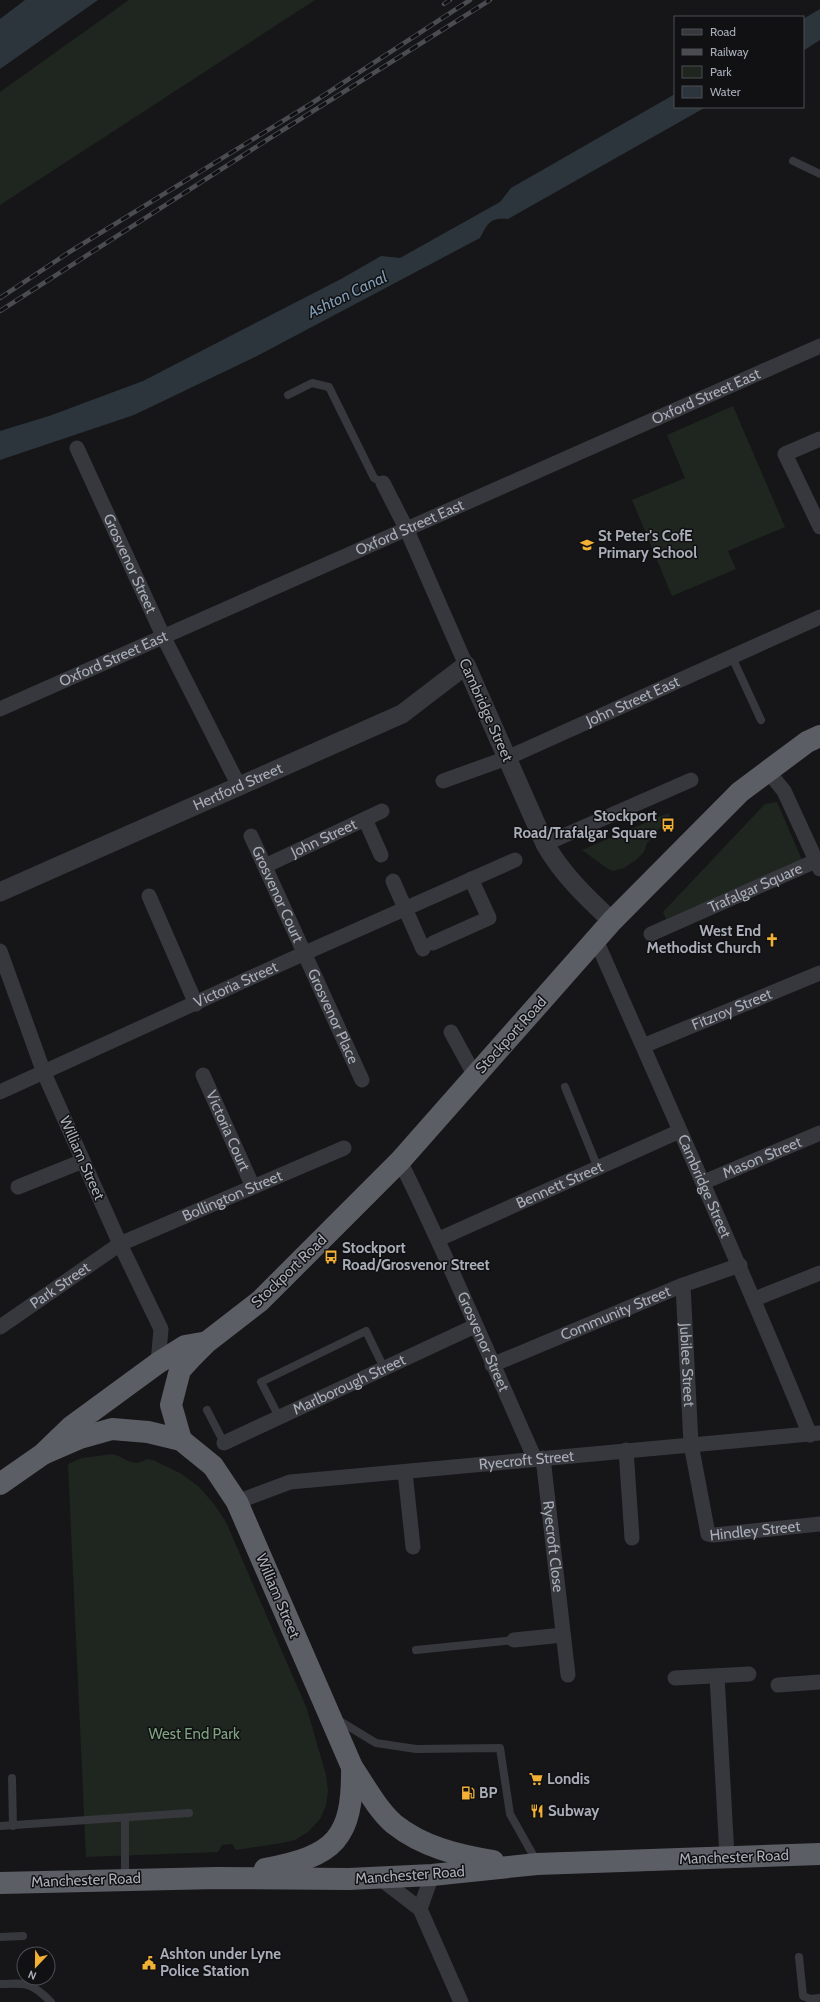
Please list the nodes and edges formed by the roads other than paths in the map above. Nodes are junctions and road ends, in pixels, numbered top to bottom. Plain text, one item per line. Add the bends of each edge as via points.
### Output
1 (793, 161) dead end
2 (820, 174) edge
3 (820, 346) edge
4 (288, 395) dead end
5 (820, 439) edge
6 (77, 448) dead end
7 (383, 483) joint
8 (820, 527) edge
9 (406, 528) junction
10 (820, 616) edge
11 (164, 638) junction
12 (731, 655) junction
13 (466, 665) junction
14 (0, 709) edge
15 (761, 720) dead end
16 (820, 736) edge
17 (506, 758) junction
18 (767, 770) junction
19 (691, 780) dead end
20 (443, 781) dead end
21 (239, 786) junction
22 (382, 812) dead end
23 (365, 819) junction
24 (251, 836) dead end
25 (545, 844) junction
26 (381, 855) dead end
27 (515, 860) dead end
28 (819, 863) edge
29 (265, 866) junction
30 (471, 879) junction
31 (393, 881) dead end
32 (0, 892) edge
33 (149, 896) dead end
34 (405, 908) junction
35 (612, 921) junction
36 (651, 934) dead end
37 (596, 940) junction
38 (0, 951) edge
39 (305, 953) junction
40 (820, 973) edge
41 (196, 1004) junction
42 (451, 1032) dead end
43 (643, 1046) junction
44 (44, 1073) junction
45 (203, 1075) dead end
46 (475, 1076) junction
47 (362, 1080) dead end
48 (565, 1087) dead end
49 (0, 1092) edge
50 (680, 1131) junction
51 (820, 1132) edge
52 (344, 1148) dead end
53 (83, 1161) junction
54 (400, 1161) junction
55 (598, 1168) junction
56 (704, 1182) junction
57 (18, 1187) dead end
58 (253, 1187) junction
59 (439, 1239) junction
60 (120, 1244) junction
61 (740, 1265) junction
62 (820, 1273) edge
63 (683, 1286) junction
64 (755, 1299) junction
65 (475, 1326) junction
66 (0, 1327) edge
67 (207, 1342) junction
68 (158, 1363) junction
69 (492, 1365) junction
70 (384, 1368) junction
71 (206, 1410) dead end
72 (279, 1417) junction
73 (815, 1434) edge
74 (181, 1440) junction
75 (224, 1443) joint
76 (691, 1444) junction
77 (626, 1450) junction
78 (43, 1454) junction
79 (539, 1458) junction
80 (405, 1472) junction
81 (0, 1484) edge
82 (237, 1502) junction
83 (820, 1524) edge
84 (632, 1538) dead end
85 (413, 1547) dead end
86 (563, 1635) junction
87 (514, 1640) joint
88 (416, 1650) dead end
89 (749, 1674) dead end
90 (568, 1675) dead end
91 (716, 1676) junction
92 (675, 1678) dead end
93 (820, 1682) edge
94 (778, 1685) dead end
95 (330, 1716) junction
96 (352, 1767) junction
97 (12, 1778) dead end
98 (189, 1813) dead end
99 (125, 1818) junction
100 (0, 1826) edge
101 (13, 1826) junction
102 (820, 1854) edge
103 (727, 1856) junction
104 (538, 1864) junction
105 (514, 1865) junction
106 (432, 1875) junction
107 (377, 1876) junction
108 (217, 1878) junction
109 (125, 1879) junction
110 (0, 1883) edge
111 (420, 1909) junction
112 (23, 1936) dead end
113 (0, 1937) edge
114 (799, 1957) dead end
115 (0, 1984) edge
116 (820, 1998) edge
117 (51, 2002) edge
118 (461, 2002) edge

1 - 2 lane
3 - 9 street, Oxford Street East
4 - 7 lane via 312,383 329,387 374,478
5 - 8 street via 785,454
6 - 11 street, Grosvenor Street
7 - 9 street, Cambridge Street
9 - 11 street, Oxford Street East
9 - 13 street, Cambridge Street
10 - 12 street, John Street East
11 - 14 street, Oxford Street East
11 - 21 street, Grosvenor Street
12 - 15 lane
12 - 17 street, John Street East
13 - 17 street, Cambridge Street
13 - 21 street, Hertford Street via 402,714
16 - 18 highway, Stockport Road
17 - 20 street, John Street East
17 - 25 street, Cambridge Street
18 - 28 street via 784,792
18 - 35 highway, Stockport Road via 740,792
19 - 25 street
21 - 32 street, Hertford Street
22 - 23 street, John Street
23 - 26 street
23 - 29 street, John Street
24 - 29 street, Grosvenor Court
25 - 35 street, Cambridge Street via 555,861 590,901
27 - 30 street, Victoria Street
28 - 36 street, Trafalgar Square
29 - 39 street, Grosvenor Court
30 - 34 street, Victoria Street
30 - 34 street via 489,918 428,946
31 - 34 street
33 - 41 street
34 - 39 street, Victoria Street
35 - 37 highway, Stockport Road
37 - 43 street, Cambridge Street
37 - 46 highway, Stockport Road
38 - 44 street, William Street
39 - 41 street, Victoria Street
39 - 47 street, Grosvenor Place
40 - 43 street, Fitzroy Street
41 - 44 street, Victoria Street
42 - 46 street
43 - 50 street, Cambridge Street
44 - 49 street, Victoria Street
44 - 53 street, William Street
45 - 58 street, Victoria Court
46 - 54 highway, Stockport Road
48 - 55 lane
50 - 55 street, Bennett Street
50 - 56 street, Cambridge Street
51 - 56 street, Mason Street
52 - 58 street, Bollington Street
53 - 57 street
53 - 60 street, William Street
54 - 59 street, Grosvenor Street
54 - 67 highway, Stockport Road via 260,1301
55 - 59 street, Bennett Street
56 - 61 street, Cambridge Street
58 - 60 street, Bollington Street
59 - 65 street, Grosvenor Street
60 - 66 street, Park Street
60 - 68 street, William Street via 161,1329
61 - 63 street, Community Street
61 - 64 street, Cambridge Street
62 - 64 street
63 - 69 street, Community Street
63 - 76 street, Jubilee Street
64 - 73 street, Cambridge Street
65 - 69 street, Grosvenor Street
65 - 70 street, Marlborough Street
67 - 68 highway, Stockport Road via 185,1346
67 - 74 highway, Stockport Road via 180,1370 175,1384 171,1405
68 - 78 highway, Stockport Road via 72,1426
69 - 79 street, Grosvenor Street
70 - 72 street, Marlborough Street
70 - 72 lane via 366,1331 261,1382
71 - 75 lane
72 - 75 street, Marlborough Street
73 - 76 street, Ryecroft Street
74 - 78 highway via 148,1432 112,1429 80,1438
74 - 82 highway, William Street via 213,1466
76 - 77 street, Ryecroft Street
76 - 83 street, Hindley Street via 708,1534
77 - 79 street, Ryecroft Street
77 - 84 street
78 - 81 highway, Stockport Road
79 - 80 street, Ryecroft Street
79 - 86 street, Ryecroft Close
80 - 82 street, Ryecroft Street via 290,1482
80 - 85 street
82 - 95 highway, William Street
86 - 87 street
86 - 90 street, Ryecroft Close
87 - 88 lane
89 - 91 street
91 - 92 street
91 - 103 street
93 - 94 street
95 - 96 highway, William Street
95 - 104 lane via 376,1743 416,1749 500,1748 510,1814
96 - 105 highway via 376,1803 394,1823 428,1845 459,1855
96 - 108 highway via 353,1797 348,1818 333,1844 315,1856 281,1866
97 - 101 lane
98 - 99 lane
99 - 101 lane
99 - 109 lane
100 - 101 lane
102 - 103 highway, Manchester Road
103 - 104 highway, Manchester Road
104 - 105 highway, Manchester Road
105 - 106 highway, Manchester Road
106 - 107 highway, Manchester Road
106 - 111 street
107 - 108 highway, Manchester Road via 349,1879
107 - 111 street
108 - 109 highway, Manchester Road
109 - 110 highway, Manchester Road
111 - 118 street
112 - 113 lane
114 - 116 lane via 803,1996 810,1999
115 - 117 lane via 25,1983 39,1990

